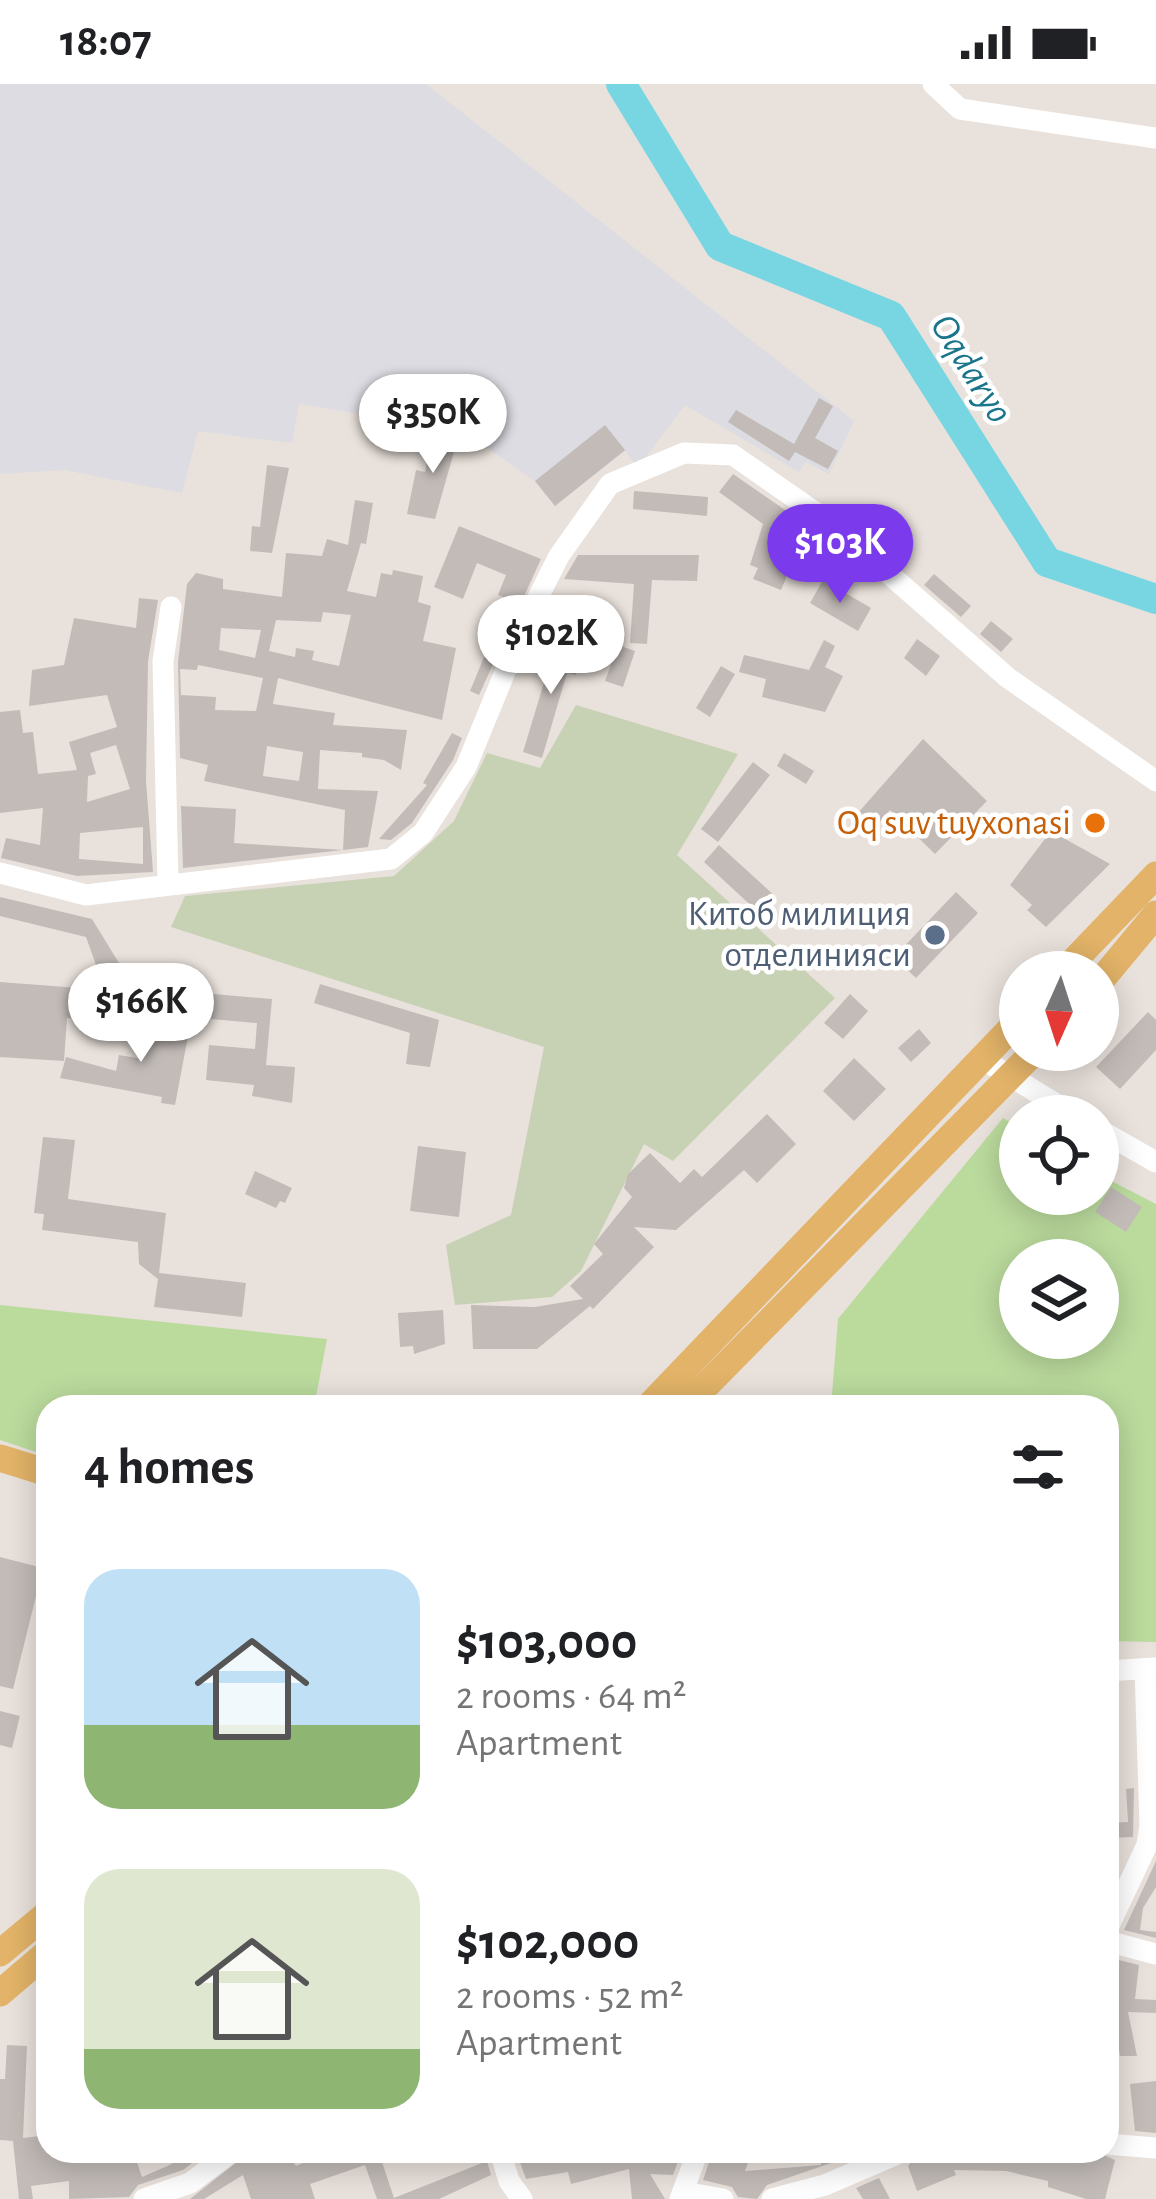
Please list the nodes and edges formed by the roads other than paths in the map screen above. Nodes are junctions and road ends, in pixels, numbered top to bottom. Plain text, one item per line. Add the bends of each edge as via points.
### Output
1 (934, 84) edge
2 (1156, 138) edge
3 (171, 607) dead end
4 (1156, 782) edge
5 (0, 873) edge
6 (1156, 875) edge
7 (169, 882) junction
8 (1156, 914) edge
9 (1084, 951) edge
10 (1119, 959) edge
11 (999, 1041) edge
12 (982, 1059) junction
13 (1017, 1071) edge
14 (1012, 1076) junction
15 (1042, 1095) edge
16 (1119, 1141) edge
17 (1156, 1162) edge
18 (660, 1395) edge
19 (697, 1395) edge
20 (0, 1459) edge
21 (36, 1470) edge
22 (1150, 1669) edge
23 (1119, 1670) edge
24 (1119, 1904) edge
25 (36, 1922) edge
26 (1119, 1944) edge
27 (0, 1953) edge
28 (1156, 1954) edge
29 (36, 1962) edge
30 (0, 1993) edge
31 (1119, 2145) edge
32 (1156, 2148) edge
33 (216, 2163) edge
34 (504, 2163) edge
35 (694, 2163) edge
36 (876, 2163) edge
37 (682, 2196) edge
38 (144, 2199) edge
39 (522, 2199) edge
40 (723, 2199) edge
41 (772, 2199) edge

1 - 2 street via 961,109
3 - 7 street via 164,661
4 - 7 street via 1008,678 832,524 733,455 684,452 610,484 572,538 526,621 466,767 407,846 365,866
5 - 7 street via 86,895
6 - 9 main road
8 - 10 main road
11 - 12 main road
12 - 14 street
12 - 18 main road
13 - 14 main road
14 - 15 street
14 - 19 main road
16 - 17 street
20 - 21 main road
22 - 23 street
22 - 24 street via 1150,1826
25 - 27 main road
26 - 28 street
29 - 30 main road
31 - 32 street
33 - 38 street
34 - 39 street
35 - 37 street
36 - 41 street
37 - 40 street

